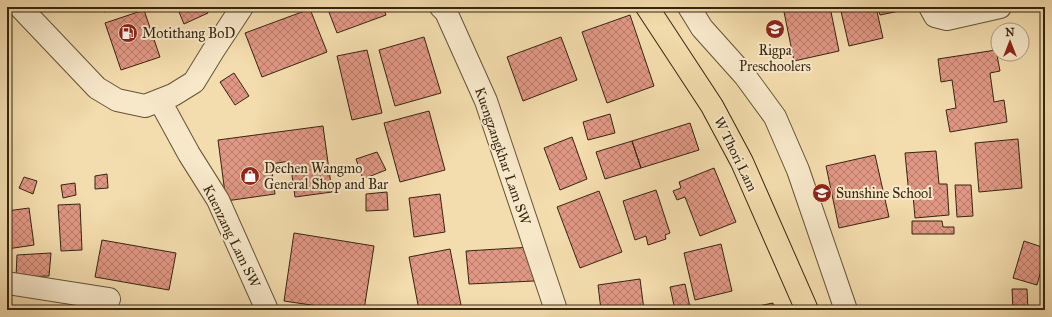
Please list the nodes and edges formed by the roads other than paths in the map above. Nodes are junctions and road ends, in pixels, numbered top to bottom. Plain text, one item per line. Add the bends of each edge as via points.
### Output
1 (20, 7) edge
2 (242, 7) edge
3 (441, 7) edge
4 (647, 7) edge
5 (689, 7) edge
6 (930, 7) edge
7 (1000, 7) edge
8 (160, 101) junction
9 (7, 283) edge
10 (109, 298) dead end
11 (267, 310) edge
12 (556, 310) edge
13 (807, 310) edge
14 (846, 310) edge

1 - 8 street via 97,88 124,102 145,106
2 - 8 street via 194,82
3 - 12 street, Kuengzangkhar Lam SW via 446,12 486,101
4 - 13 main road, W Thori Lam via 720,120 742,162
5 - 14 street via 702,28 745,76 775,117 798,170
6 - 7 street via 935,16 947,19
8 - 11 street, Kuenzang Lam SW via 218,200
9 - 10 street

